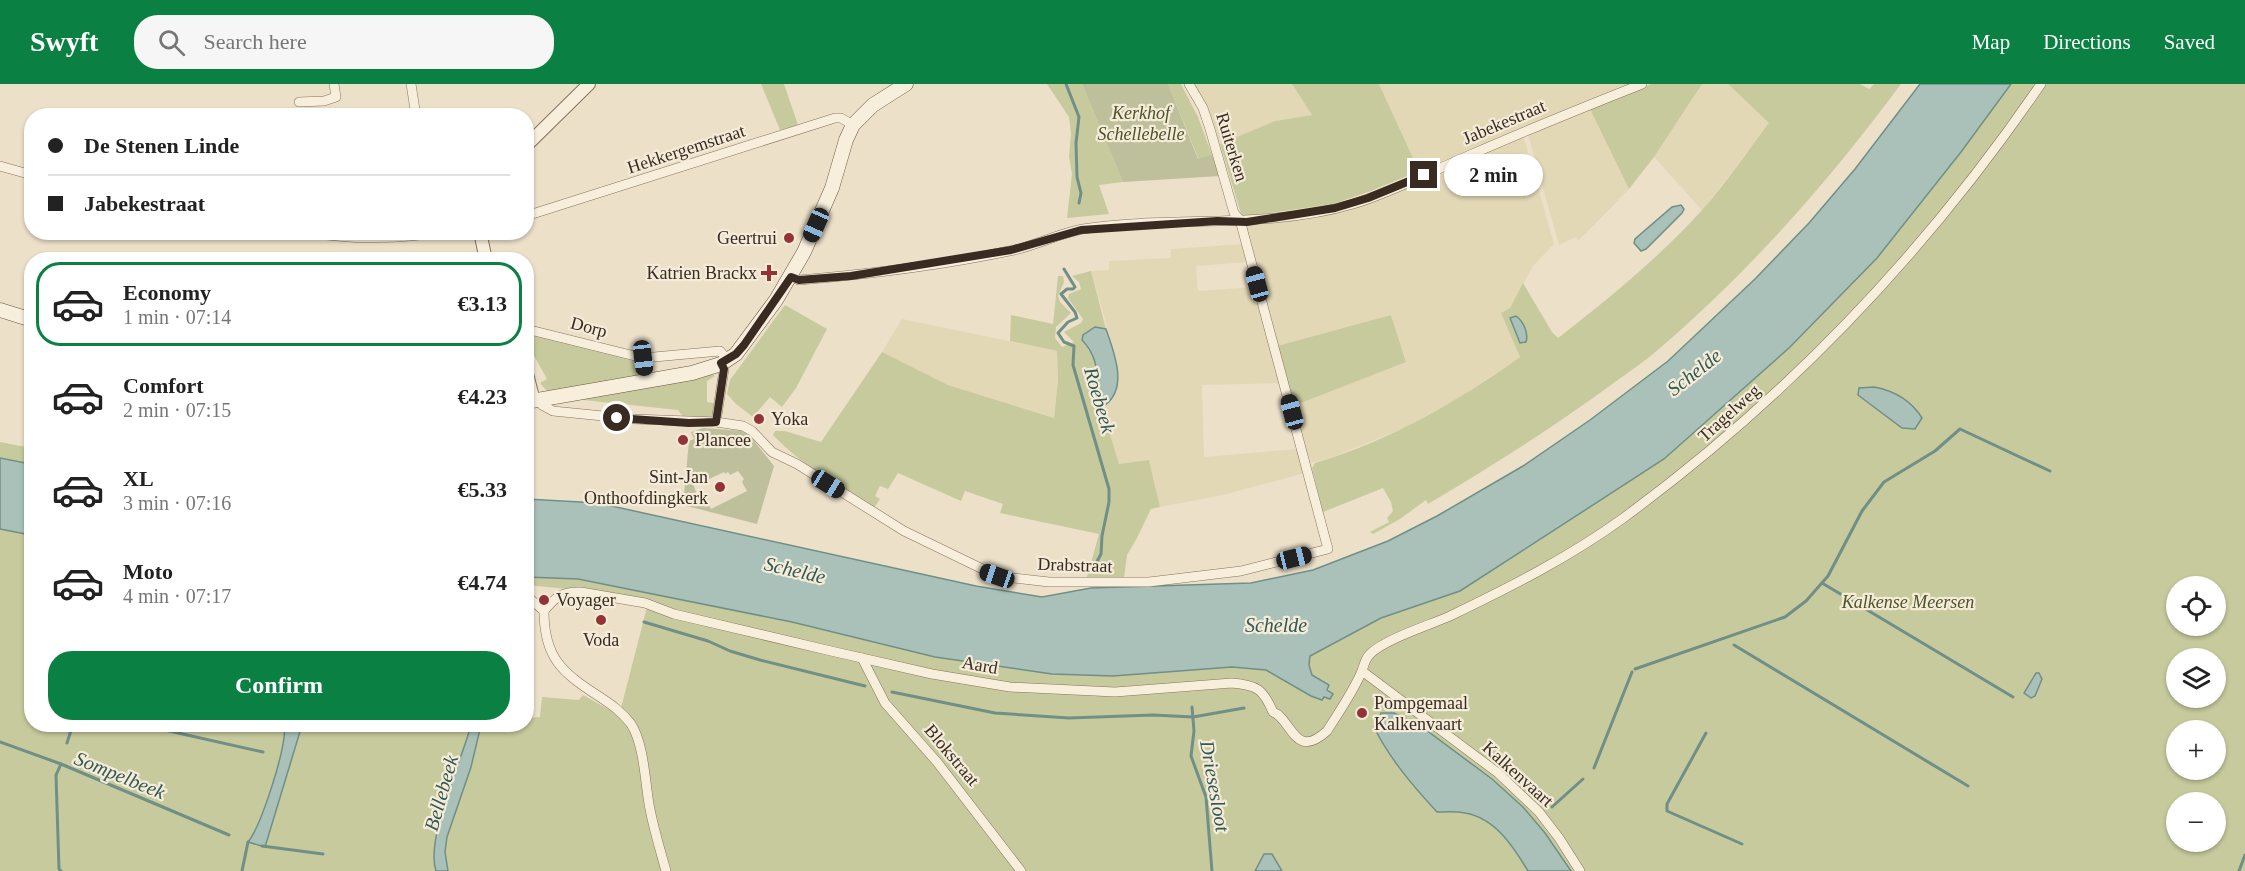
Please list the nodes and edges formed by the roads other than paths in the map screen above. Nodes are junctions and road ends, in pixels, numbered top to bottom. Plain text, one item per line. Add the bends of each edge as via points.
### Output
1 (334, 84) edge
2 (411, 84) edge
3 (589, 84) edge
4 (906, 84) edge
5 (1189, 84) edge
6 (1642, 84) edge
7 (2041, 84) edge
8 (299, 102) dead end
9 (415, 108) edge
10 (854, 125) junction
11 (534, 138) edge
12 (0, 166) edge
13 (24, 173) edge
14 (534, 213) edge
15 (1240, 220) junction
16 (791, 277) junction
17 (0, 310) edge
18 (24, 318) edge
19 (534, 331) edge
20 (643, 358) junction
21 (725, 362) junction
22 (646, 381) junction
23 (534, 401) edge
24 (716, 422) junction
25 (1328, 549) joint
26 (534, 602) edge
27 (544, 611) junction
28 (862, 658) junction
29 (1362, 671) junction
30 (666, 871) edge
31 (1021, 871) edge
32 (1580, 871) edge

1 - 8 street via 336,97
2 - 9 street
3 - 11 street
4 - 10 main road via 873,105
5 - 15 street, Ruiterken via 1203,108 1234,213
6 - 15 street, Jabekestraat via 1354,204
7 - 29 street, Tragelweg via 1937,222 1855,316 1804,368 1706,455 1569,554 1371,653
10 - 14 street, Hekkergemstraat via 836,118
10 - 16 main road via 820,216
12 - 13 street
15 - 16 street, Jabekestraat via 1081,230 1025,247 908,267 832,278
15 - 25 street, Ruiterken
16 - 21 main road via 744,345
17 - 18 main road
19 - 20 street, Dorp
20 - 21 street, Dorp via 720,351
20 - 22 street
21 - 22 main road via 693,373
21 - 24 street
22 - 23 main road
23 - 24 street via 553,411
24 - 25 street, Drabstraat via 743,426 772,452 904,531 997,576 1049,582 1149,582 1241,570
26 - 27 street
27 - 28 street, Aard via 558,596 581,592 645,603 687,617
27 - 30 street via 545,634 562,670 618,710 632,726
28 - 29 street, Aard via 1036,690 1115,692 1244,684 1256,687 1293,736 1303,740 1315,740 1327,731
28 - 31 street, Blokstraat via 885,703
29 - 32 street, Kalkenvaart via 1505,779 1539,812

